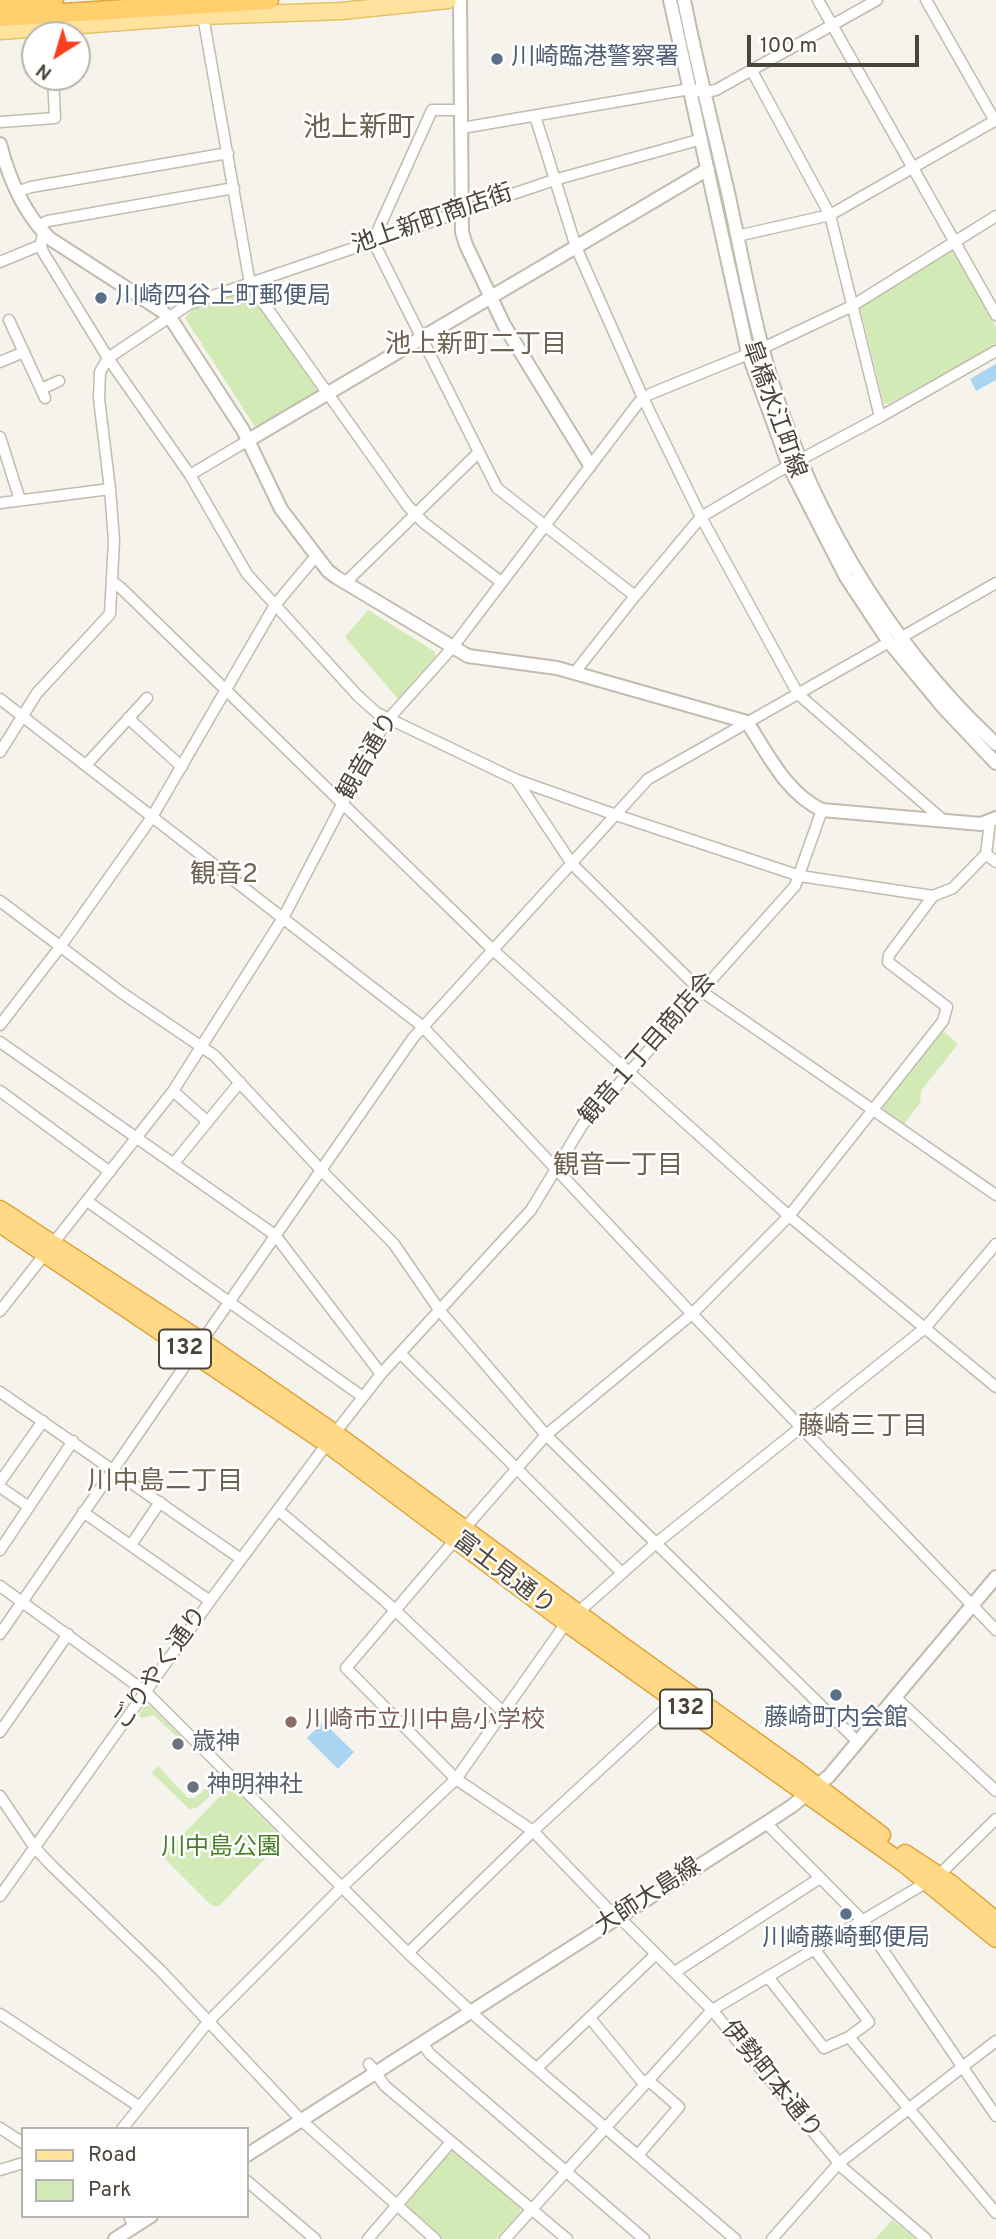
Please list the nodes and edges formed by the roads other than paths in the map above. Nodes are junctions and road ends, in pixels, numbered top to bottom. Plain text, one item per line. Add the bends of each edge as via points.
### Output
1 (54, 0) edge
2 (269, 0) edge
3 (448, 0) edge
4 (460, 0) edge
5 (670, 0) edge
6 (684, 0) edge
7 (818, 0) edge
8 (877, 0) edge
9 (926, 0) edge
10 (0, 4) edge
11 (203, 16) junction
12 (0, 18) edge
13 (833, 26) junction
14 (91, 28) edge
15 (0, 31) edge
16 (21, 31) edge
17 (752, 71) junction
18 (690, 89) junction
19 (54, 91) edge
20 (704, 92) junction
21 (461, 110) junction
22 (535, 116) junction
23 (996, 121) edge
24 (0, 122) edge
25 (462, 128) junction
26 (702, 139) junction
27 (0, 144) edge
28 (228, 153) junction
29 (913, 167) junction
30 (708, 169) junction
31 (554, 180) junction
32 (234, 188) junction
33 (17, 192) junction
34 (461, 210) junction
35 (830, 215) junction
36 (996, 216) edge
37 (40, 235) junction
38 (737, 236) junction
39 (373, 241) junction
40 (954, 241) junction
41 (576, 247) junction
42 (0, 262) edge
43 (250, 284) junction
44 (490, 298) junction
45 (852, 306) junction
46 (996, 315) edge
47 (169, 318) junction
48 (9, 320) dead end
49 (421, 338) junction
50 (762, 348) junction
51 (996, 351) edge
52 (24, 352) junction
53 (748, 353) junction
54 (108, 358) junction
55 (0, 362) edge
56 (59, 381) dead end
57 (327, 394) junction
58 (643, 398) junction
59 (880, 418) junction
60 (0, 437) edge
61 (247, 441) junction
62 (479, 452) junction
63 (795, 463) junction
64 (590, 465) junction
65 (190, 475) junction
66 (110, 489) junction
67 (20, 500) junction
68 (0, 503) edge
69 (415, 513) junction
70 (701, 517) junction
71 (545, 526) junction
72 (316, 556) junction
73 (113, 582) junction
74 (501, 582) junction
75 (345, 583) junction
76 (996, 583) edge
77 (635, 596) junction
78 (275, 605) junction
79 (896, 639) junction
80 (452, 648) junction
81 (575, 672) junction
82 (226, 692) junction
83 (798, 694) junction
84 (147, 698) dead end
85 (0, 699) edge
86 (22, 715) junction
87 (128, 718) junction
88 (388, 720) junction
89 (747, 722) junction
90 (996, 744) edge
91 (0, 752) edge
92 (996, 763) edge
93 (86, 765) junction
94 (182, 767) junction
95 (517, 780) junction
96 (343, 804) junction
97 (822, 810) junction
98 (616, 816) junction
99 (152, 817) junction
100 (993, 819) edge
101 (943, 820) junction
102 (986, 854) junction
103 (996, 862) edge
104 (572, 864) junction
105 (800, 876) junction
106 (933, 896) junction
107 (0, 901) edge
108 (283, 918) junction
109 (60, 947) junction
110 (494, 950) junction
111 (701, 991) junction
112 (0, 1025) edge
113 (422, 1026) junction
114 (0, 1042) edge
115 (201, 1047) junction
116 (629, 1071) junction
117 (240, 1082) junction
118 (0, 1091) edge
119 (173, 1091) junction
120 (874, 1110) junction
121 (208, 1122) junction
122 (137, 1137) junction
123 (174, 1163) junction
124 (555, 1167) junction
125 (320, 1169) junction
126 (110, 1172) junction
127 (996, 1195) edge
128 (87, 1201) junction
129 (0, 1209) edge
130 (789, 1216) junction
131 (0, 1224) edge
132 (275, 1235) junction
133 (996, 1244) edge
134 (49, 1249) junction
135 (229, 1301) junction
136 (1, 1309) edge
137 (440, 1311) junction
138 (692, 1314) junction
139 (925, 1328) junction
140 (197, 1347) junction
141 (401, 1354) junction
142 (381, 1374) junction
143 (996, 1387) edge
144 (0, 1392) edge
145 (363, 1397) junction
146 (43, 1421) junction
147 (802, 1427) junction
148 (546, 1434) junction
149 (331, 1438) junction
150 (73, 1441) junction
151 (112, 1469) junction
152 (516, 1469) junction
153 (0, 1484) edge
154 (160, 1503) junction
155 (29, 1507) junction
156 (278, 1510) junction
157 (83, 1512) junction
158 (460, 1534) junction
159 (655, 1544) junction
160 (131, 1545) junction
161 (0, 1550) edge
162 (241, 1559) junction
163 (622, 1573) junction
164 (996, 1577) edge
165 (0, 1586) edge
166 (22, 1601) junction
167 (210, 1601) junction
168 (972, 1605) junction
169 (395, 1610) junction
170 (571, 1618) junction
171 (996, 1630) edge
172 (0, 1634) edge
173 (68, 1634) junction
174 (146, 1692) junction
175 (895, 1697) junction
176 (674, 1701) junction
177 (503, 1712) junction
178 (0, 1732) edge
179 (857, 1741) junction
180 (456, 1779) junction
181 (812, 1790) junction
182 (996, 1791) edge
183 (0, 1796) edge
184 (996, 1819) edge
185 (766, 1823) junction
186 (533, 1831) junction
187 (35, 1848) junction
188 (820, 1878) junction
189 (934, 1879) junction
190 (344, 1886) junction
191 (0, 1896) edge
192 (620, 1917) junction
193 (996, 1920) edge
194 (863, 1921) junction
195 (996, 1939) edge
196 (815, 1950) junction
197 (408, 1953) junction
198 (656, 1954) junction
199 (675, 1972) junction
200 (768, 1977) junction
201 (467, 2008) junction
202 (712, 2010) junction
203 (0, 2014) edge
204 (590, 2018) junction
205 (208, 2022) junction
206 (849, 2036) junction
207 (996, 2041) edge
208 (422, 2043) junction
209 (962, 2066) junction
210 (372, 2068) junction
211 (537, 2068) junction
212 (646, 2082) junction
213 (140, 2108) junction
214 (908, 2109) junction
215 (996, 2116) edge
216 (301, 2120) junction
217 (123, 2127) edge
218 (0, 2128) edge
219 (605, 2128) junction
220 (21, 2142) edge
221 (451, 2142) junction
222 (248, 2154) edge
223 (638, 2155) junction
224 (839, 2163) junction
225 (21, 2164) edge
226 (0, 2170) edge
227 (565, 2171) junction
228 (248, 2181) edge
229 (397, 2204) junction
230 (532, 2209) junction
231 (996, 2213) edge
232 (148, 2218) edge
233 (127, 2231) edge
234 (302, 2235) edge
235 (315, 2239) edge
236 (368, 2239) edge
237 (435, 2239) edge
238 (505, 2239) edge
239 (567, 2239) edge
240 (644, 2239) edge
241 (735, 2239) edge
242 (772, 2239) edge
243 (926, 2239) edge

1 - 10 highway
2 - 12 highway
3 - 11 main road via 342,11
4 - 21 street
5 - 18 street, 皐橋水江町線
6 - 20 street, 皐橋水江町線
7 - 13 street
8 - 13 street
9 - 23 street
11 - 14 main road
11 - 28 street
13 - 17 street
13 - 29 street
15 - 16 main road
17 - 20 street
17 - 35 street
18 - 20 street
18 - 22 street
18 - 26 street, 皐橋水江町線
19 - 24 street via 55,118
20 - 38 street, 皐橋水江町線
21 - 25 street
21 - 39 street via 432,110
22 - 25 street
22 - 31 street
23 - 29 street
25 - 34 street
26 - 30 street, 皐橋水江町線
26 - 31 street, 池上新町商店街
27 - 33 street
28 - 32 street
28 - 33 street
29 - 35 street
29 - 40 street
30 - 41 street
30 - 53 street, 皐橋水江町線
31 - 34 street, 池上新町商店街
31 - 41 street
32 - 37 street via 48,221
32 - 43 street
33 - 37 street
34 - 39 street, 池上新町商店街
34 - 44 street via 466,245
35 - 38 street
35 - 45 street
36 - 40 street, 観音通り
37 - 42 street
37 - 47 street
37 - 54 street
38 - 50 street, 皐橋水江町線
39 - 43 street, 池上新町商店街
39 - 49 street
40 - 45 street, 観音通り
40 - 46 street
41 - 44 street
41 - 58 street
43 - 47 street, 池上新町商店街 via 189,304
43 - 57 street
44 - 49 street
44 - 64 street
45 - 50 street, 観音通り
45 - 59 street
47 - 54 street, 池上新町商店街
47 - 61 street
48 - 52 street
49 - 57 street
49 - 62 street
50 - 53 street, 観音通り
50 - 63 street, 皐橋水江町線
51 - 59 street
52 - 55 street
52 - 56 street via 43,393
53 - 58 street, 観音通り
53 - 63 street, 皐橋水江町線
54 - 65 street
54 - 66 street via 100,372 99,399
57 - 61 street
57 - 69 street
58 - 64 street, 観音通り
58 - 70 street
59 - 63 street
60 - 67 street
61 - 65 street
61 - 72 street via 281,509
62 - 69 street
62 - 71 street via 497,488
63 - 70 street
63 - 79 street, 皐橋水江町線
64 - 71 street, 観音通り
65 - 78 street via 247,574
66 - 67 street
66 - 73 street
67 - 68 street
69 - 74 street
69 - 75 street
70 - 77 street
70 - 83 street
71 - 74 street, 観音通り
71 - 77 street
72 - 75 street
72 - 78 street
73 - 82 street
73 - 86 street via 107,621 48,681
74 - 80 street, 観音通り
75 - 80 street
76 - 79 street
77 - 81 street
78 - 82 street
78 - 88 street via 357,695
79 - 83 street
79 - 90 street, 皐橋水江町線
79 - 92 street, 皐橋水江町線 via 942,706
80 - 81 street via 480,659
80 - 88 street, 観音通り
81 - 89 street
82 - 94 street
82 - 96 street
83 - 89 street
83 - 101 street
84 - 87 street
85 - 86 street
86 - 91 street
86 - 93 street
87 - 93 street
87 - 94 street
88 - 95 street
88 - 96 street, 観音通り
89 - 97 street via 794,792
89 - 98 street via 648,779
93 - 99 street
94 - 99 street
95 - 98 street
95 - 104 street
96 - 108 street, 観音通り
96 - 110 street
97 - 101 street
97 - 105 street, 観音１丁目商店会
98 - 104 street
98 - 105 street
99 - 108 street
99 - 109 street
100 - 101 street via 981,824
100 - 102 street
102 - 103 street
102 - 106 street via 953,888
104 - 110 street
104 - 111 street
105 - 106 street
105 - 111 street, 観音１丁目商店会
106 - 120 street via 888,961 947,1010
107 - 109 street
108 - 113 street
108 - 115 street, 観音通り
109 - 112 street
109 - 115 street
110 - 113 street
110 - 116 street
111 - 116 street, 観音１丁目商店会
111 - 120 street
113 - 124 street
113 - 125 street
114 - 122 street
115 - 117 street
115 - 119 street, 観音通り
116 - 124 street, 観音１丁目商店会 via 583,1124
116 - 130 street
117 - 121 street
117 - 125 street
118 - 126 street
119 - 121 street
119 - 122 street, 観音通り
120 - 127 street
120 - 130 street
121 - 123 street
122 - 123 street
122 - 126 street, 観音通り
123 - 132 street
124 - 137 street, 観音１丁目商店会 via 531,1210
124 - 138 street
125 - 132 street
125 - 137 street via 394,1244
126 - 128 street, 観音通り
128 - 134 street, 観音通り
128 - 135 street
129 - 134 highway, 富士見通り / 132
130 - 138 street
130 - 139 street
131 - 134 highway, 富士見通り / 132
132 - 135 street
132 - 142 street
133 - 139 street
134 - 136 street, 観音通り
134 - 140 highway, 富士見通り / 132
135 - 140 street
135 - 145 street
137 - 141 street, 観音１丁目商店会
137 - 148 street
138 - 147 street
138 - 148 street
139 - 143 street
139 - 147 street
140 - 149 highway, 富士見通り / 132
140 - 151 street
141 - 142 street, 観音１丁目商店会
141 - 152 street
142 - 145 street, 観音１丁目商店会
144 - 146 street
145 - 149 street, 観音１丁目商店会
146 - 150 street
146 - 153 street
147 - 159 street
147 - 168 street
148 - 152 street
148 - 159 street
149 - 156 street, ごりやく通り
149 - 158 highway, 富士見通り / 132
150 - 151 street
150 - 155 street
151 - 154 street
151 - 157 street
152 - 158 street
152 - 163 street
153 - 155 street
154 - 160 street
154 - 162 street
155 - 161 street
156 - 162 street, ごりやく通り
156 - 169 street
157 - 160 street
157 - 166 street
158 - 169 street
158 - 170 highway, 富士見通り / 132
159 - 163 street
159 - 179 street
160 - 167 street
162 - 167 street, ごりやく通り
163 - 170 street
164 - 168 street, 大師大島線
165 - 166 street
166 - 172 street
166 - 173 street
167 - 174 street, ごりやく通り
168 - 171 street
168 - 175 street, 大師大島線
169 - 177 street
169 - 180 street, 伊勢町本通り via 346,1668
170 - 176 highway, 富士見通り / 132
170 - 177 street
170 - 181 highway, 富士見通り / 132 via 798,1771
173 - 174 street
173 - 178 street
174 - 187 street, ごりやく通り
174 - 190 street
175 - 179 street, 大師大島線
175 - 182 street
176 - 181 highway, 富士見通り / 132
176 - 186 street
177 - 180 street
179 - 181 street, 大師大島線
180 - 186 street, 伊勢町本通り
180 - 190 street
181 - 185 street, 大師大島線
181 - 189 highway, 富士見通り / 132
183 - 187 street
184 - 189 street
185 - 188 street
185 - 192 street, 大師大島線
186 - 192 street, 伊勢町本通り
186 - 197 street
187 - 191 street, ごりやく通り
187 - 205 street
188 - 194 street
188 - 199 street
189 - 193 highway, 富士見通り / 132
189 - 194 street
189 - 195 highway, 富士見通り / 132
190 - 197 street
190 - 205 street
192 - 198 street, 伊勢町本通り
192 - 201 street, 大師大島線
194 - 196 street
194 - 209 street
196 - 200 street
196 - 206 street via 869,2022
197 - 201 street
198 - 199 street, 伊勢町本通り
198 - 204 street
199 - 202 street, 伊勢町本通り
200 - 202 street
200 - 206 street via 824,2048
201 - 208 street, 大師大島線
201 - 211 street
202 - 212 street
202 - 224 street, 伊勢町本通り
203 - 213 street
204 - 211 street
204 - 212 street
205 - 213 street
205 - 216 street
206 - 214 street
207 - 209 street
208 - 210 street, 大師大島線
208 - 227 street
209 - 214 street
209 - 215 street
210 - 216 street, 大師大島線
210 - 221 street
211 - 219 street
212 - 219 street
212 - 223 street via 679,2107
213 - 217 street
214 - 224 street
214 - 231 street
216 - 222 street, 大師大島線
216 - 229 street
218 - 220 street
219 - 223 street
219 - 227 street
221 - 229 street
221 - 230 street
223 - 241 street
224 - 242 street
224 - 243 street, 伊勢町本通り
225 - 226 street
227 - 230 street
227 - 240 street
228 - 234 street
229 - 236 street
229 - 237 street
230 - 238 street
230 - 239 street
232 - 233 street
234 - 235 street

